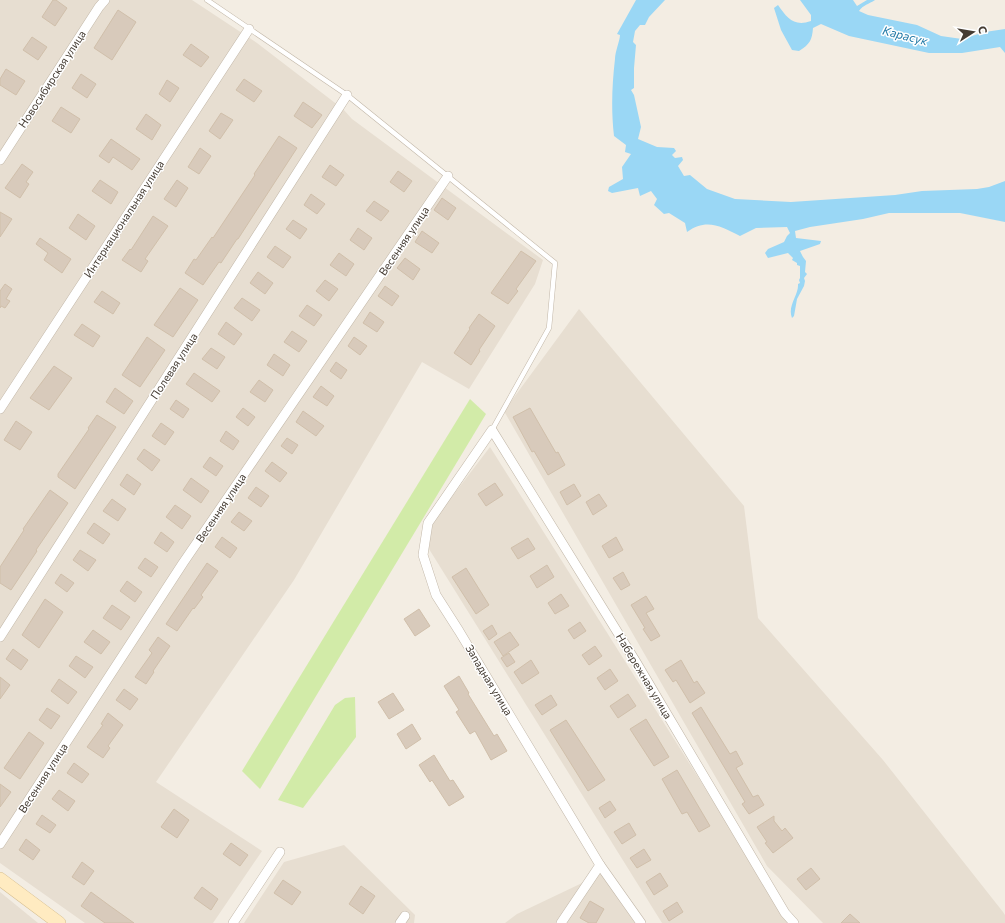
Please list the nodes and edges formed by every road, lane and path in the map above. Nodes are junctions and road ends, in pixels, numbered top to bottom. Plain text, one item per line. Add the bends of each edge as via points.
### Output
1 (105, 0) edge
2 (207, 0) edge
3 (249, 28) junction
4 (347, 95) junction
5 (0, 160) edge
6 (448, 176) junction
7 (0, 409) edge
8 (492, 430) junction
9 (0, 637) edge
10 (0, 844) edge
11 (280, 852) dead end
12 (600, 865) junction
13 (0, 879) edge
14 (59, 923) edge
15 (233, 923) edge
16 (561, 923) edge
17 (641, 923) edge
18 (794, 923) edge

1 - 5 street, Новосибирская улица
2 - 3 lane
3 - 4 lane
3 - 7 street, Интернациональная улица
4 - 6 lane
4 - 9 street, Полевая улица
6 - 8 lane via 556,263 548,328
6 - 10 street, Весенняя улица via 182,563
8 - 12 street, Западная улица via 428,524 423,555 436,595
8 - 18 street, Набережная улица via 636,662 785,913
11 - 15 street
12 - 16 street
12 - 17 street, Западная улица
13 - 14 street

